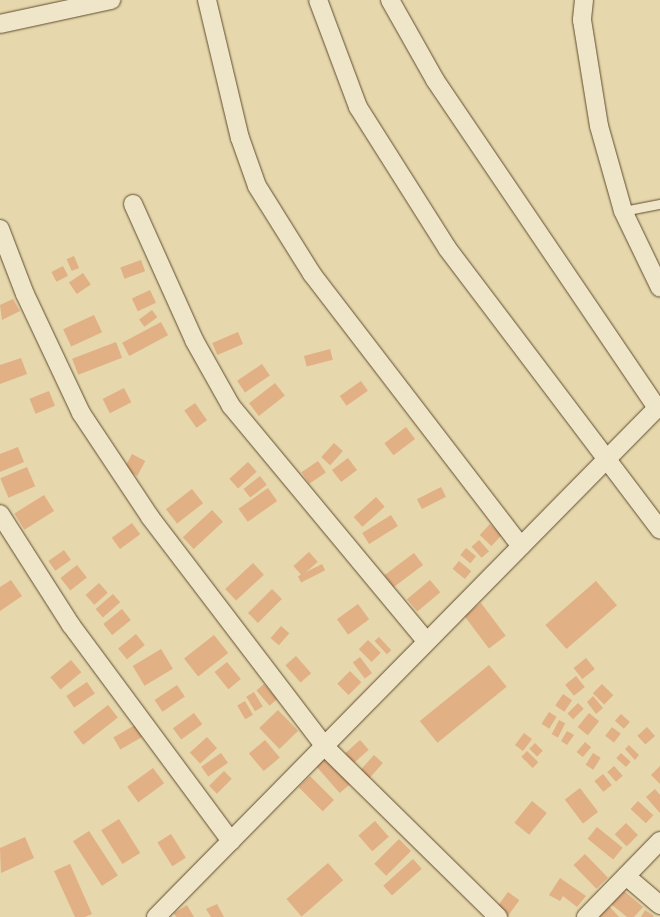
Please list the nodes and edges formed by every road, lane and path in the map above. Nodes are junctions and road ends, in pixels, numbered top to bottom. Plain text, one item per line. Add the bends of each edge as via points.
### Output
1 (111, 0) edge
2 (206, 0) edge
3 (318, 0) edge
4 (390, 0) edge
5 (584, 0) edge
6 (0, 24) edge
7 (134, 204) dead end
8 (660, 204) edge
9 (623, 211) junction
10 (0, 229) edge
11 (660, 288) edge
12 (659, 406) edge
13 (605, 461) junction
14 (0, 514) edge
15 (660, 530) edge
16 (521, 546) junction
17 (426, 641) junction
18 (325, 747) junction
19 (232, 841) junction
20 (660, 842) edge
21 (626, 876) junction
22 (660, 904) edge
23 (156, 917) edge
24 (498, 917) edge
25 (586, 917) edge

1 - 6 street
2 - 16 street via 240,138 257,186 312,274
3 - 13 street via 358,108 447,248
4 - 12 street via 435,80
5 - 9 street via 582,20 599,126
7 - 17 street via 194,340 231,406
8 - 9 lane
9 - 11 street
10 - 18 street via 25,294 81,413 150,517
12 - 13 street
13 - 15 street
13 - 16 street
14 - 19 street via 71,625
16 - 17 street
17 - 18 street
18 - 19 street
18 - 24 street
19 - 23 street
20 - 21 street
21 - 22 street
21 - 25 street

